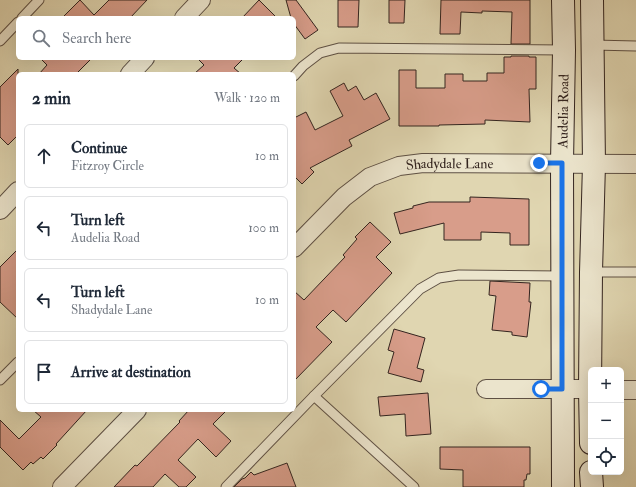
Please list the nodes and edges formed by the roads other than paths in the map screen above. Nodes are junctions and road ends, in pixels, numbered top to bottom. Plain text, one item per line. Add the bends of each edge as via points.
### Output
1 (39, 0) edge
2 (201, 0) edge
3 (563, 0) edge
4 (592, 0) edge
5 (24, 16) edge
6 (186, 16) edge
7 (16, 24) edge
8 (0, 41) edge
9 (593, 45) junction
10 (636, 46) edge
11 (564, 50) junction
12 (144, 60) edge
13 (132, 72) edge
14 (296, 74) edge
15 (562, 163) junction
16 (594, 164) junction
17 (636, 164) edge
18 (16, 193) edge
19 (0, 210) edge
20 (296, 246) edge
21 (591, 272) junction
22 (636, 272) edge
23 (562, 276) junction
24 (16, 364) edge
25 (591, 367) edge
26 (0, 380) edge
27 (486, 389) dead end
28 (562, 389) junction
29 (588, 389) edge
30 (624, 390) edge
31 (636, 390) edge
32 (314, 396) junction
33 (591, 403) edge
34 (135, 412) edge
35 (591, 439) edge
36 (591, 475) edge
37 (62, 487) edge
38 (226, 487) edge
39 (414, 487) edge
40 (563, 487) edge
41 (592, 487) edge

1 - 5 lane
2 - 6 street
3 - 11 main road, Audelia Road
4 - 9 main road
7 - 8 lane
9 - 10 lane
9 - 16 main road
11 - 14 lane via 339,48 320,53
11 - 15 main road, Audelia Road
12 - 13 street
15 - 16 street, Shadydale Lane
15 - 20 street, Shadydale Lane via 423,163 399,166 370,177 344,197
15 - 23 main road, Audelia Road
16 - 17 street, Shadydale Lane
16 - 21 main road
18 - 19 street
21 - 22 lane
21 - 25 main road
23 - 28 main road, Audelia Road
23 - 32 lane via 459,275 439,278 420,289
24 - 26 lane
27 - 28 street
28 - 29 street
28 - 40 main road, Audelia Road
30 - 31 street
32 - 38 lane
32 - 39 lane
33 - 35 main road
34 - 37 street
36 - 41 main road

